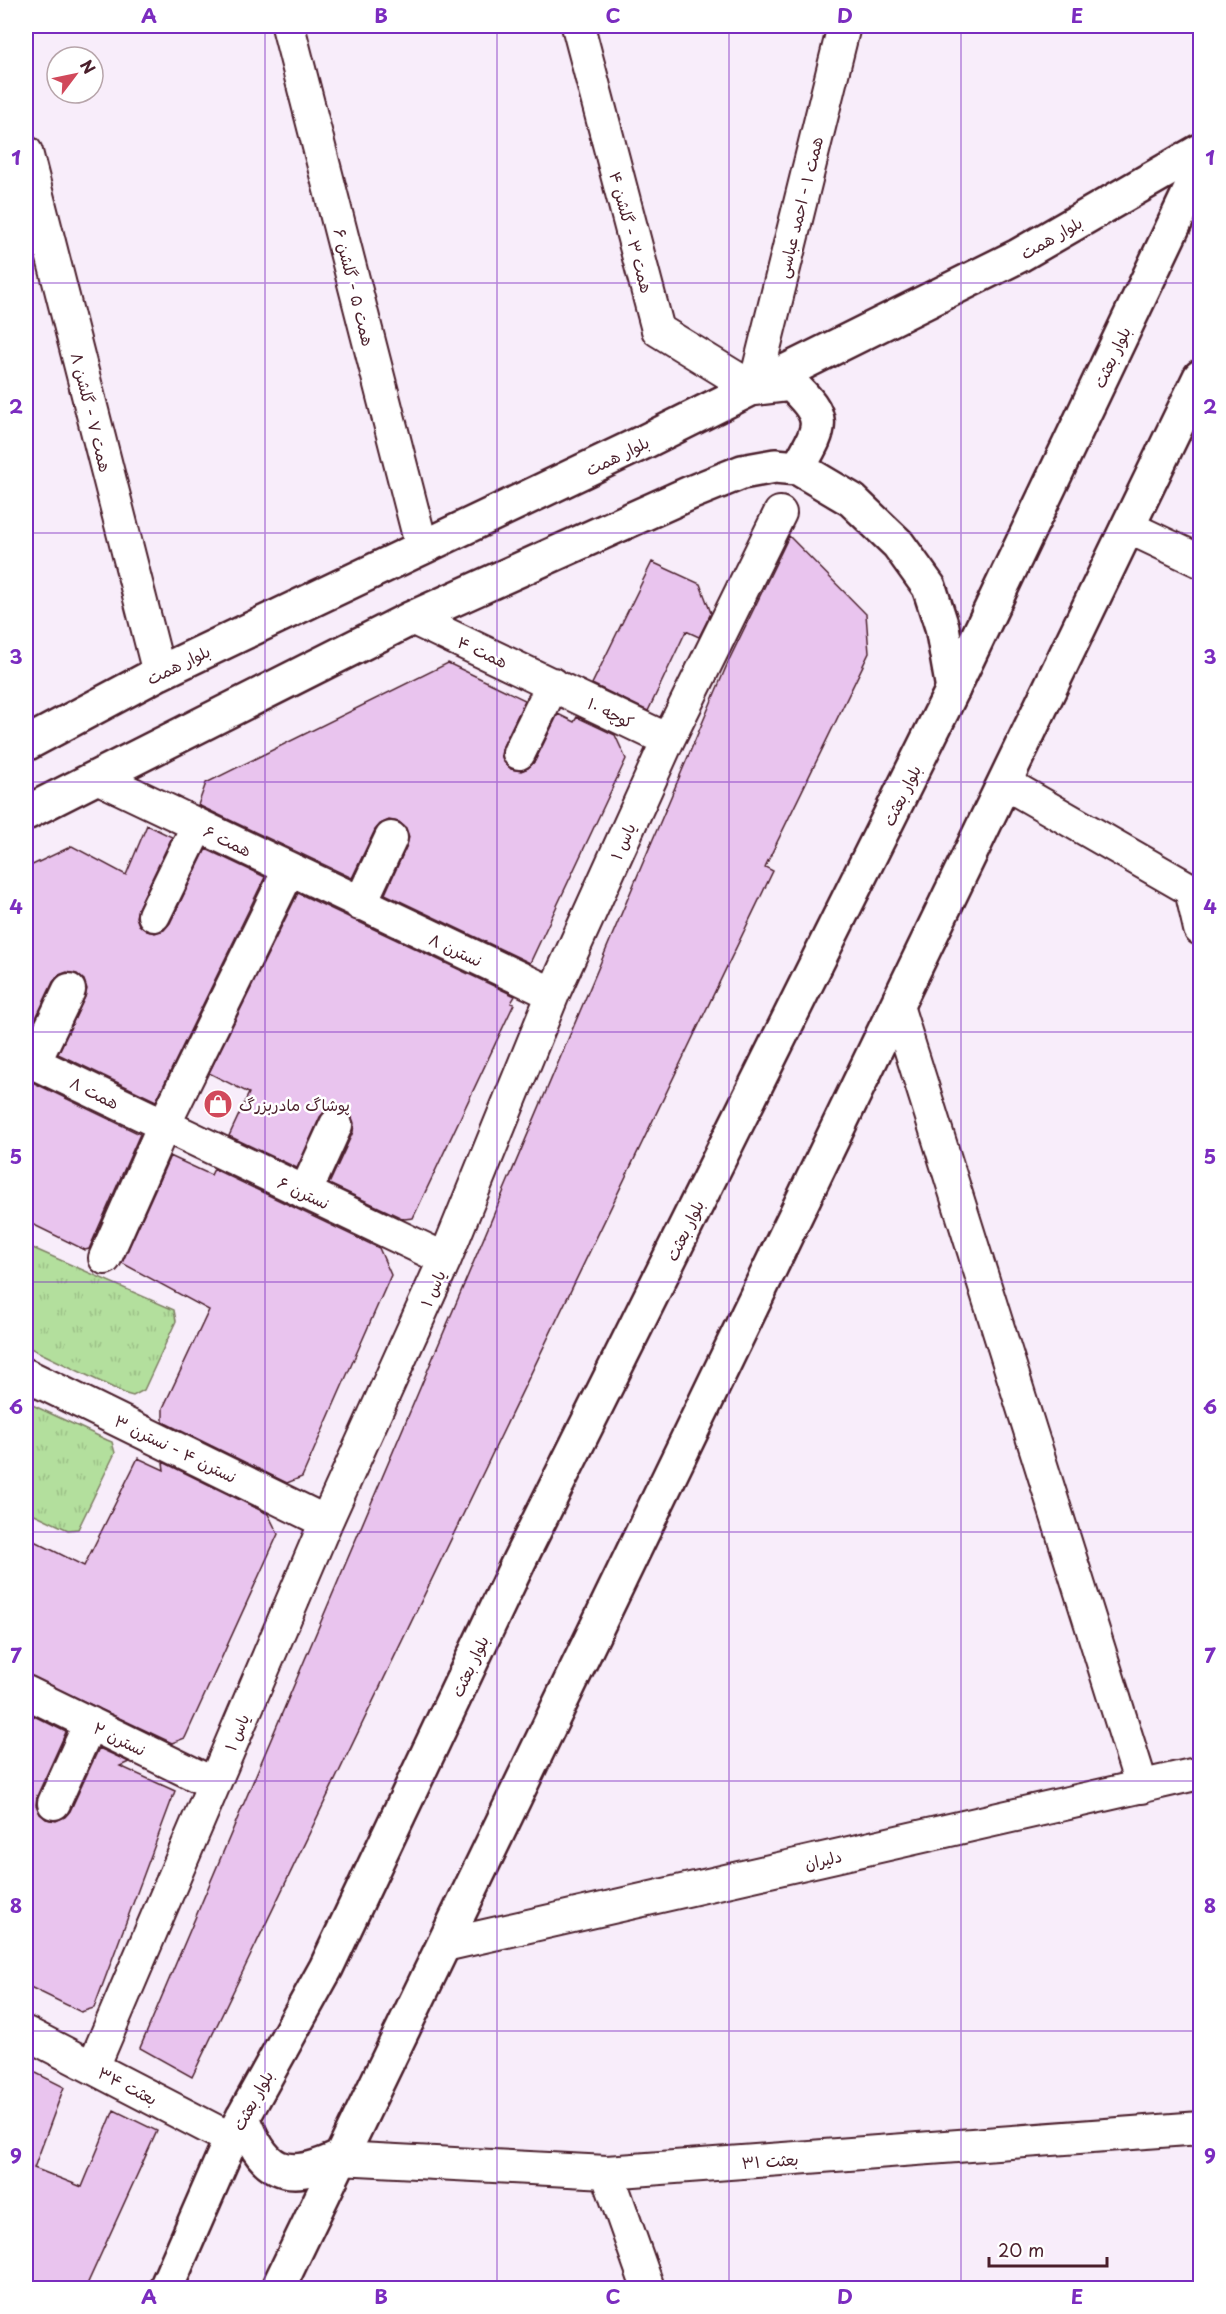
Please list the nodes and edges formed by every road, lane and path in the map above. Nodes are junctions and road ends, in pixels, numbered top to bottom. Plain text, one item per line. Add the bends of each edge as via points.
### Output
1 (288, 26) edge
2 (578, 26) edge
3 (844, 26) edge
4 (1200, 151) edge
5 (26, 152) edge
6 (1200, 170) edge
7 (1200, 377) edge
8 (754, 389) junction
9 (798, 468) junction
10 (780, 513) dead end
11 (1128, 527) junction
12 (423, 548) junction
13 (1200, 561) edge
14 (412, 618) junction
15 (159, 673) junction
16 (553, 684) junction
17 (953, 690) junction
18 (668, 740) junction
19 (26, 744) edge
20 (519, 753) dead end
21 (97, 777) junction
22 (1005, 783) junction
23 (26, 813) edge
24 (198, 825) junction
25 (391, 838) dead end
26 (289, 870) junction
27 (1196, 893) edge
28 (360, 904) junction
29 (154, 915) dead end
30 (1200, 929) edge
31 (69, 990) dead end
32 (553, 994) junction
33 (897, 1006) junction
34 (30, 1061) edge
35 (164, 1125) junction
36 (336, 1125) dead end
37 (305, 1192) junction
38 (105, 1258) dead end
39 (445, 1259) junction
40 (26, 1375) edge
41 (326, 1522) junction
42 (26, 1692) edge
43 (90, 1724) junction
44 (1200, 1773) edge
45 (214, 1784) junction
46 (1142, 1786) junction
47 (54, 1803) dead end
48 (445, 1945) junction
49 (26, 2033) edge
50 (93, 2067) junction
51 (237, 2128) junction
52 (1200, 2128) edge
53 (339, 2158) junction
54 (607, 2172) junction
55 (166, 2289) edge
56 (278, 2289) edge
57 (648, 2289) edge

1 - 12 street, همت ۵ - گلشن ۶
2 - 8 street, همت ۳ - گلشن ۴ via 658,330
3 - 8 street, همت ۱ - احمد عباسی
4 - 8 main road, بلوار همت via 1018,256
5 - 15 street, همت ۷ - گلشن ۸
6 - 17 main road, بلوار بعثت
7 - 11 main road
8 - 9 main road via 791,384 814,405 819,423
8 - 12 main road, بلوار همت
9 - 14 main road via 775,466 742,472
9 - 17 main road via 852,500 898,544 929,586 942,627
10 - 18 street, یاس ۱
11 - 13 street
11 - 22 main road
12 - 15 main road, بلوار همت
14 - 16 street, همت ۴
14 - 21 main road
15 - 19 main road, بلوار همت
16 - 18 street, کوچه ۱۰
16 - 20 street
17 - 51 main road, بلوار بعثت via 519,1562 326,1968
18 - 32 street, یاس ۱
21 - 23 main road
21 - 24 street, همت ۶
22 - 27 street
22 - 33 main road
24 - 26 street, همت ۶
24 - 29 street
25 - 28 street
26 - 28 street, همت ۶
26 - 35 street
27 - 30 street
28 - 32 street, نسترن ۸
31 - 34 street
32 - 39 street, یاس ۱
33 - 46 street
33 - 48 main road
34 - 35 street, همت ۸
35 - 37 street, نسترن ۶
35 - 38 street
36 - 37 street
37 - 39 street, نسترن ۶
39 - 41 street, یاس ۱
40 - 41 street, نسترن ۴ - نسترن ۳
41 - 45 street, یاس ۱
42 - 43 street, نسترن ۲
43 - 45 street, نسترن ۲
43 - 47 street
44 - 46 street, دلیران
45 - 50 street, یاس ۱
46 - 48 street, دلیران
48 - 53 main road
49 - 50 street, بعثت ۳۴
50 - 51 street, بعثت ۳۴
51 - 53 main road via 252,2140 265,2160 280,2170 319,2168
51 - 55 main road, بلوار بعثت
52 - 54 street, بعثت ۳۱
53 - 54 street, بعثت ۳۱
53 - 56 main road
54 - 57 street

